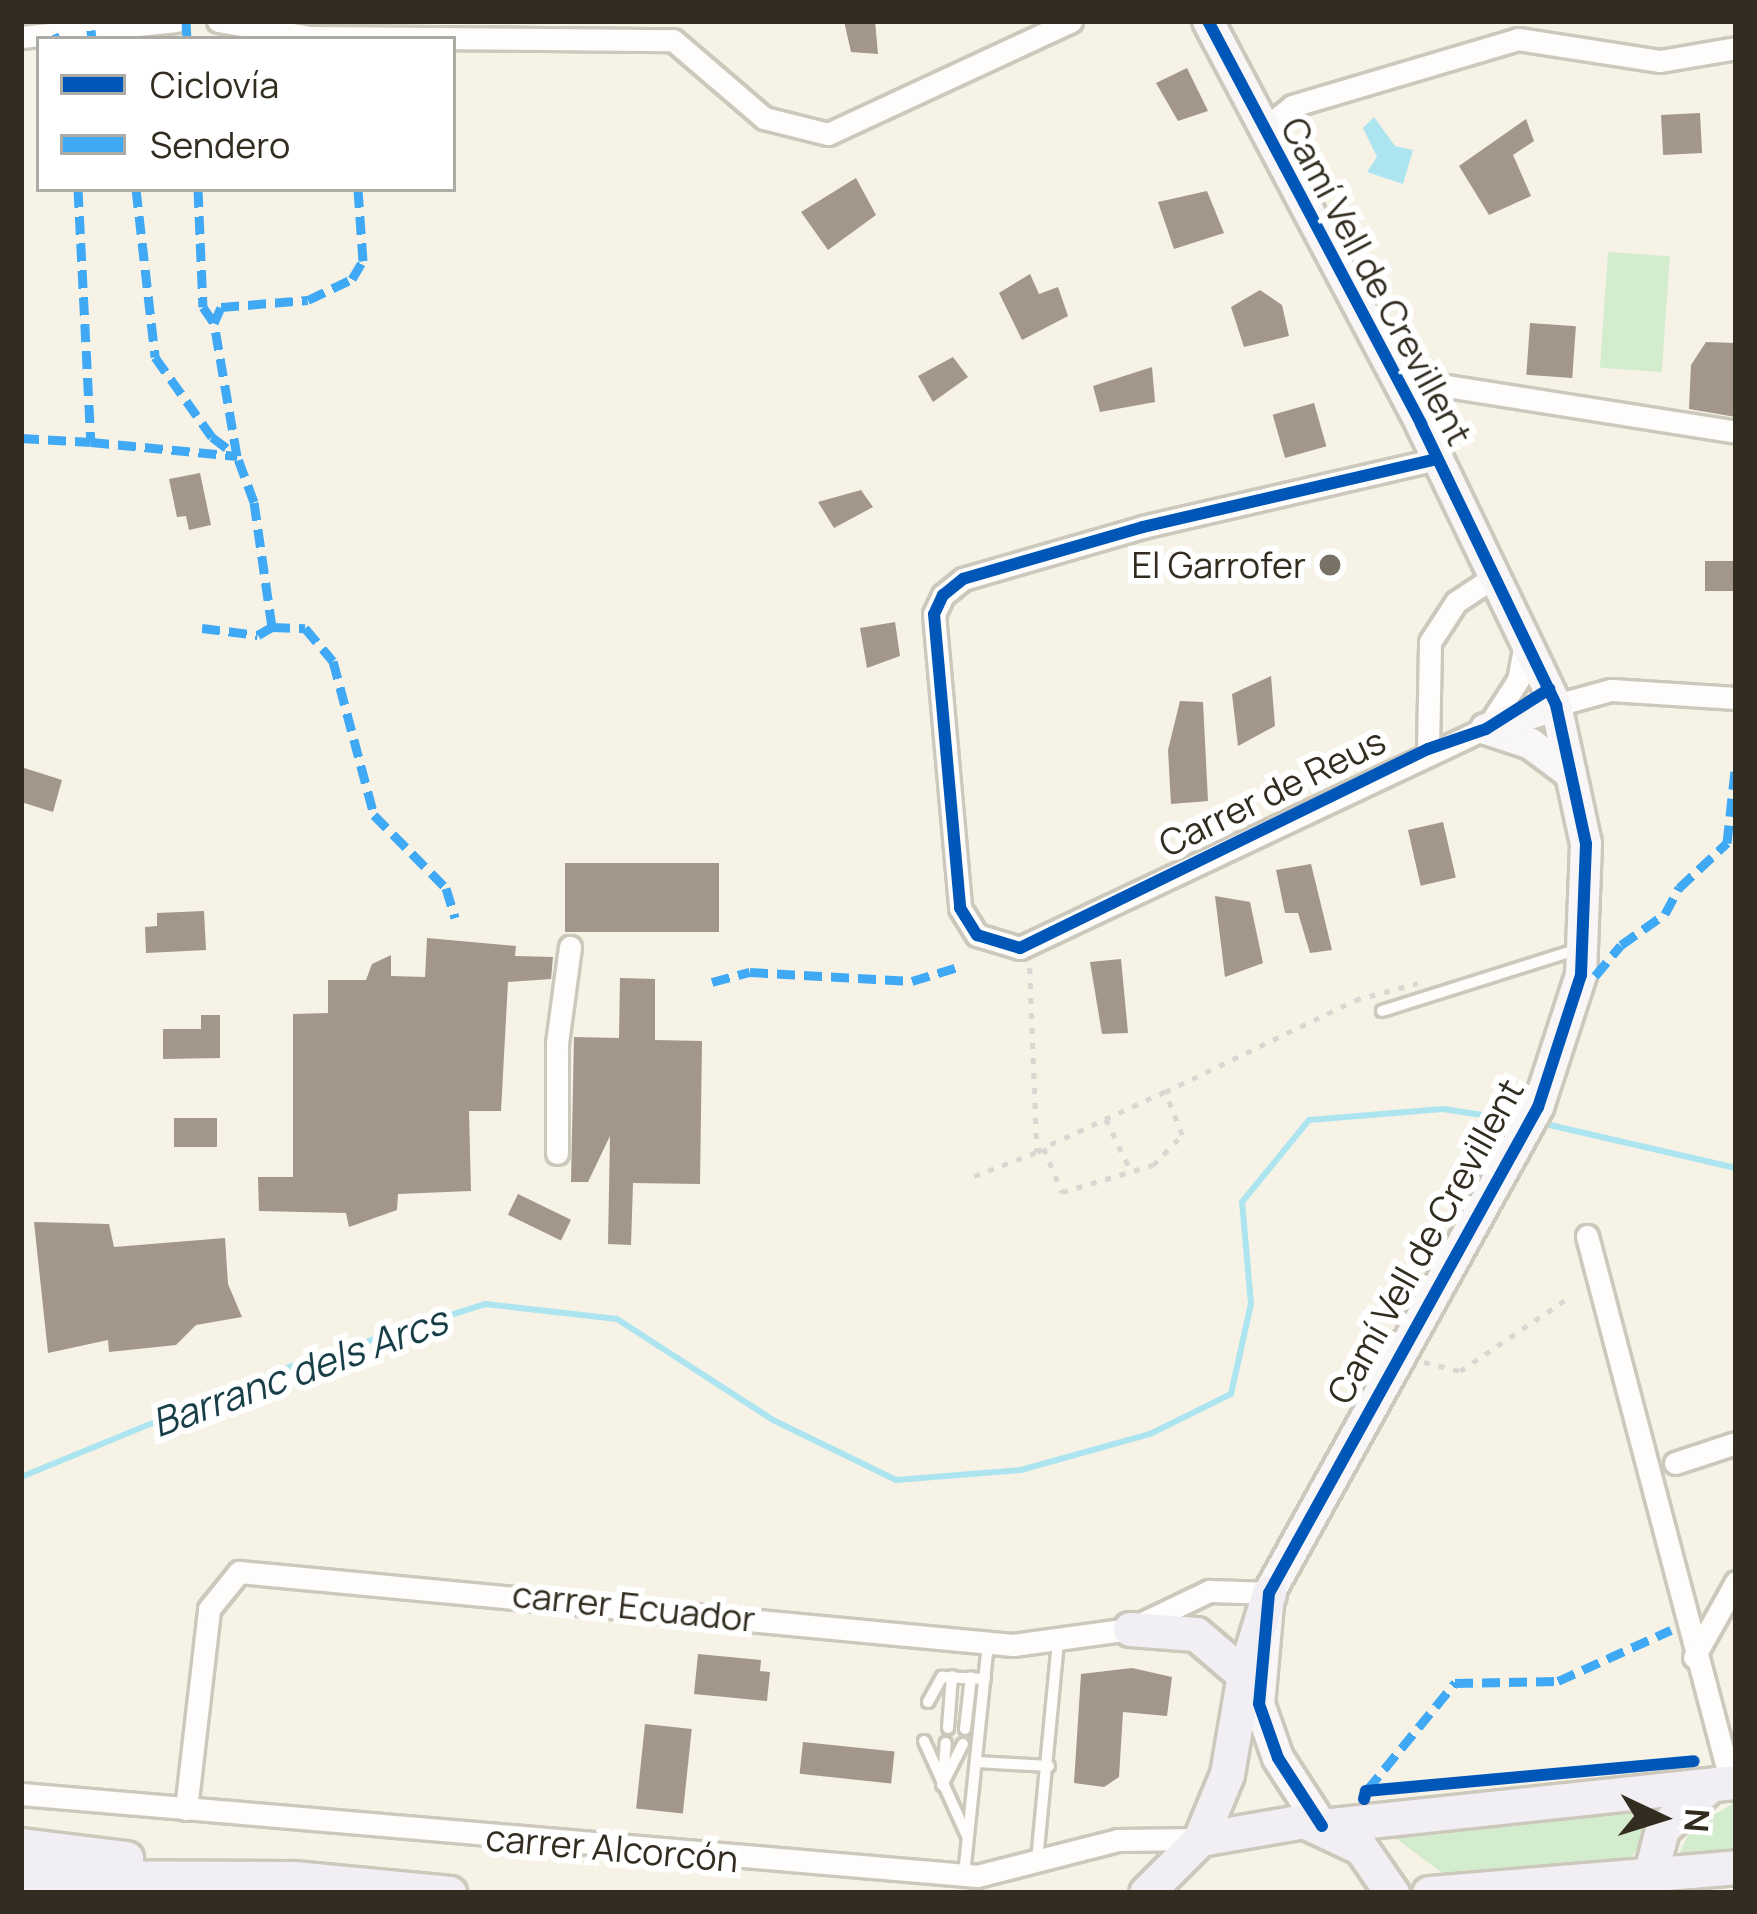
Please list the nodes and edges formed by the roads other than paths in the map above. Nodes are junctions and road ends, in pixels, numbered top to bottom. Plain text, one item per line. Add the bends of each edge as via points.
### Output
1 (176, 21) edge
2 (218, 21) edge
3 (1071, 21) edge
4 (1208, 21) edge
5 (39, 36) edge
6 (299, 36) edge
7 (456, 39) edge
8 (1736, 48) edge
9 (1264, 129) junction
10 (1396, 378) junction
11 (1736, 432) edge
12 (1437, 459) junction
13 (1492, 578) junction
14 (1525, 642) junction
15 (1552, 696) junction
16 (1736, 698) edge
17 (1486, 729) junction
18 (1428, 749) junction
19 (1571, 774) junction
20 (570, 946) dead end
21 (1584, 948) junction
22 (1382, 1011) dead end
23 (557, 1153) dead end
24 (1587, 1236) dead end
25 (1736, 1443) edge
26 (1675, 1463) dead end
27 (1736, 1582) edge
28 (1269, 1593) junction
29 (1130, 1629) junction
30 (1058, 1639) junction
31 (988, 1642) junction
32 (1694, 1657) junction
33 (1244, 1675) junction
34 (952, 1676) junction
35 (978, 1678) junction
36 (928, 1702) dead end
37 (948, 1727) dead end
38 (965, 1729) dead end
39 (924, 1741) dead end
40 (946, 1743) dead end
41 (964, 1744) dead end
42 (976, 1762) junction
43 (1048, 1766) junction
44 (1725, 1784) edge
45 (943, 1785) junction
46 (21, 1794) edge
47 (186, 1810) junction
48 (1322, 1826) junction
49 (968, 1837) junction
50 (1200, 1839) junction
51 (21, 1845) edge
52 (1036, 1864) junction
53 (1736, 1868) edge
54 (964, 1875) junction
55 (21, 1877) edge
56 (294, 1878) junction
57 (1152, 1883) edge
58 (1645, 1884) edge
59 (449, 1893) edge
60 (1118, 1893) edge
61 (1392, 1893) edge
62 (1429, 1893) edge

1 - 5 street
2 - 6 street
3 - 7 street via 827,134 764,118 674,40
4 - 9 street, Camí Vell de Crevillent
8 - 9 street via 1660,61 1518,39 1292,106
9 - 10 street, Camí Vell de Crevillent
10 - 11 street
10 - 12 street, Camí Vell de Crevillent
12 - 13 street, Camí Vell de Crevillent
12 - 18 street, Carrer de Reus via 1143,527 963,579 934,614 960,908 977,935 1025,955
13 - 14 street, Camí Vell de Crevillent
13 - 18 street via 1456,602 1430,642
14 - 15 street, Camí Vell de Crevillent
14 - 17 street via 1518,680
15 - 16 street via 1611,690
15 - 17 street
15 - 19 street, Camí Vell de Crevillent
17 - 18 street, Carrer de Reus
17 - 19 street via 1531,744
19 - 21 street, Camí Vell de Crevillent via 1586,844
20 - 23 street via 557,1042
21 - 22 lane
21 - 28 street, Camí Vell de Crevillent via 1552,1070 1513,1159
24 - 32 street
25 - 26 street
27 - 32 street
28 - 29 street, carrer Ecuador via 1184,1597
28 - 33 main road
28 - 48 street, Camí Vell de Crevillent via 1259,1704 1278,1758
29 - 30 street, carrer Ecuador
29 - 33 main road via 1196,1634
30 - 31 street, carrer Ecuador
30 - 43 lane
31 - 35 lane
31 - 47 street, carrer Ecuador via 239,1572 209,1609
32 - 44 street
33 - 50 main road via 1227,1774
34 - 35 lane
34 - 36 lane via 934,1682
34 - 37 lane
35 - 38 lane
35 - 42 lane
39 - 45 lane
40 - 45 lane
41 - 45 lane
42 - 43 lane
42 - 49 lane
43 - 52 lane
44 - 48 main road
44 - 58 main road via 1662,1829
45 - 49 lane
46 - 47 street, carrer Alcorcón
47 - 54 street, carrer Alcorcón
48 - 50 main road via 1277,1823
48 - 61 main road via 1361,1848
49 - 54 lane
50 - 52 street, carrer Alcorcón via 1118,1840
50 - 57 main road
51 - 56 main road
52 - 54 street, carrer Alcorcón
53 - 58 main road
55 - 56 main road
56 - 59 main road
57 - 60 main road
58 - 62 main road

